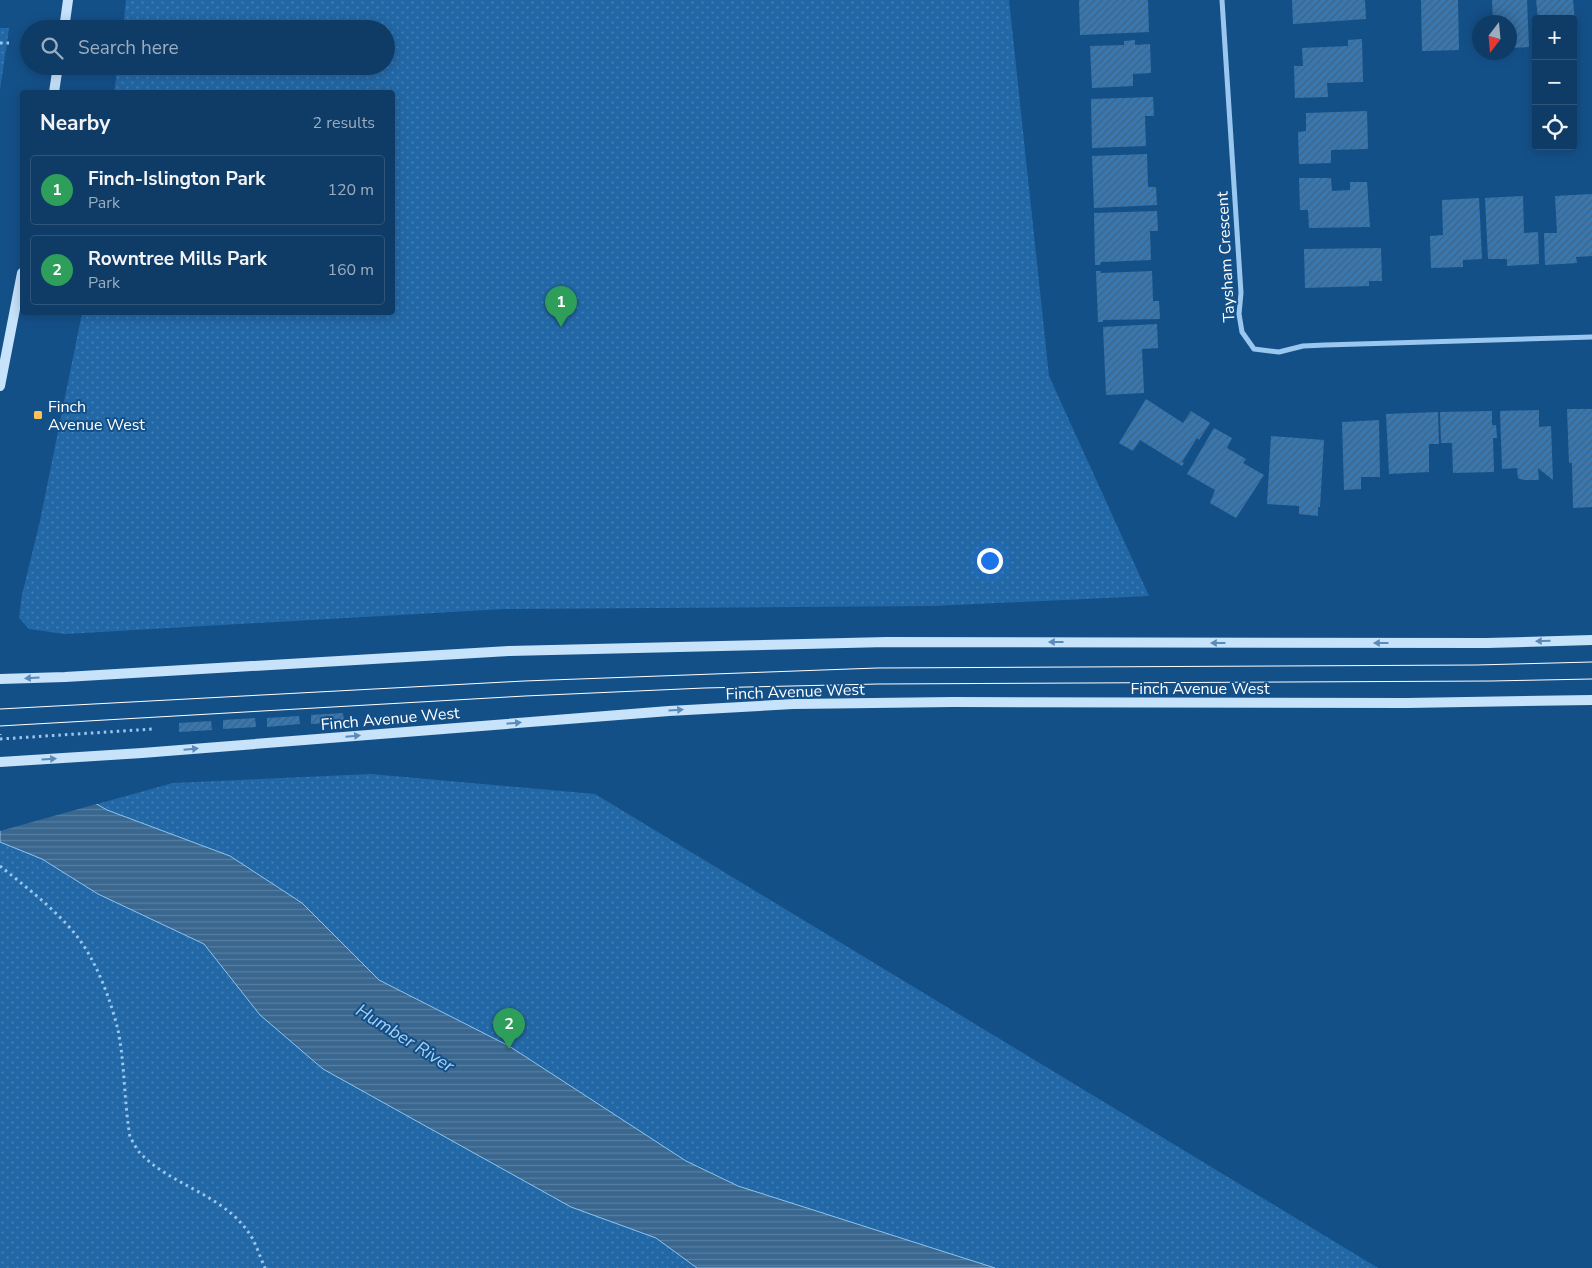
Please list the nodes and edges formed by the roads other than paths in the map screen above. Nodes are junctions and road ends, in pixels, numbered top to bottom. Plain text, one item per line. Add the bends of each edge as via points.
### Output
1 (68, 0) edge
2 (1222, 0) edge
3 (65, 20) edge
4 (57, 75) edge
5 (54, 90) edge
6 (20, 283) edge
7 (1592, 337) edge
8 (0, 386) edge
9 (1592, 640) edge
10 (0, 679) edge
11 (1592, 700) edge
12 (0, 762) edge

1 - 3 main road
2 - 7 street, Taysham Crescent via 1241,293 1239,314 1242,332 1254,349 1279,352 1303,346
4 - 5 main road
6 - 8 main road
9 -> 10 main road via 1467,643 887,642 509,651
12 -> 11 main road, Finch Avenue West via 793,704

